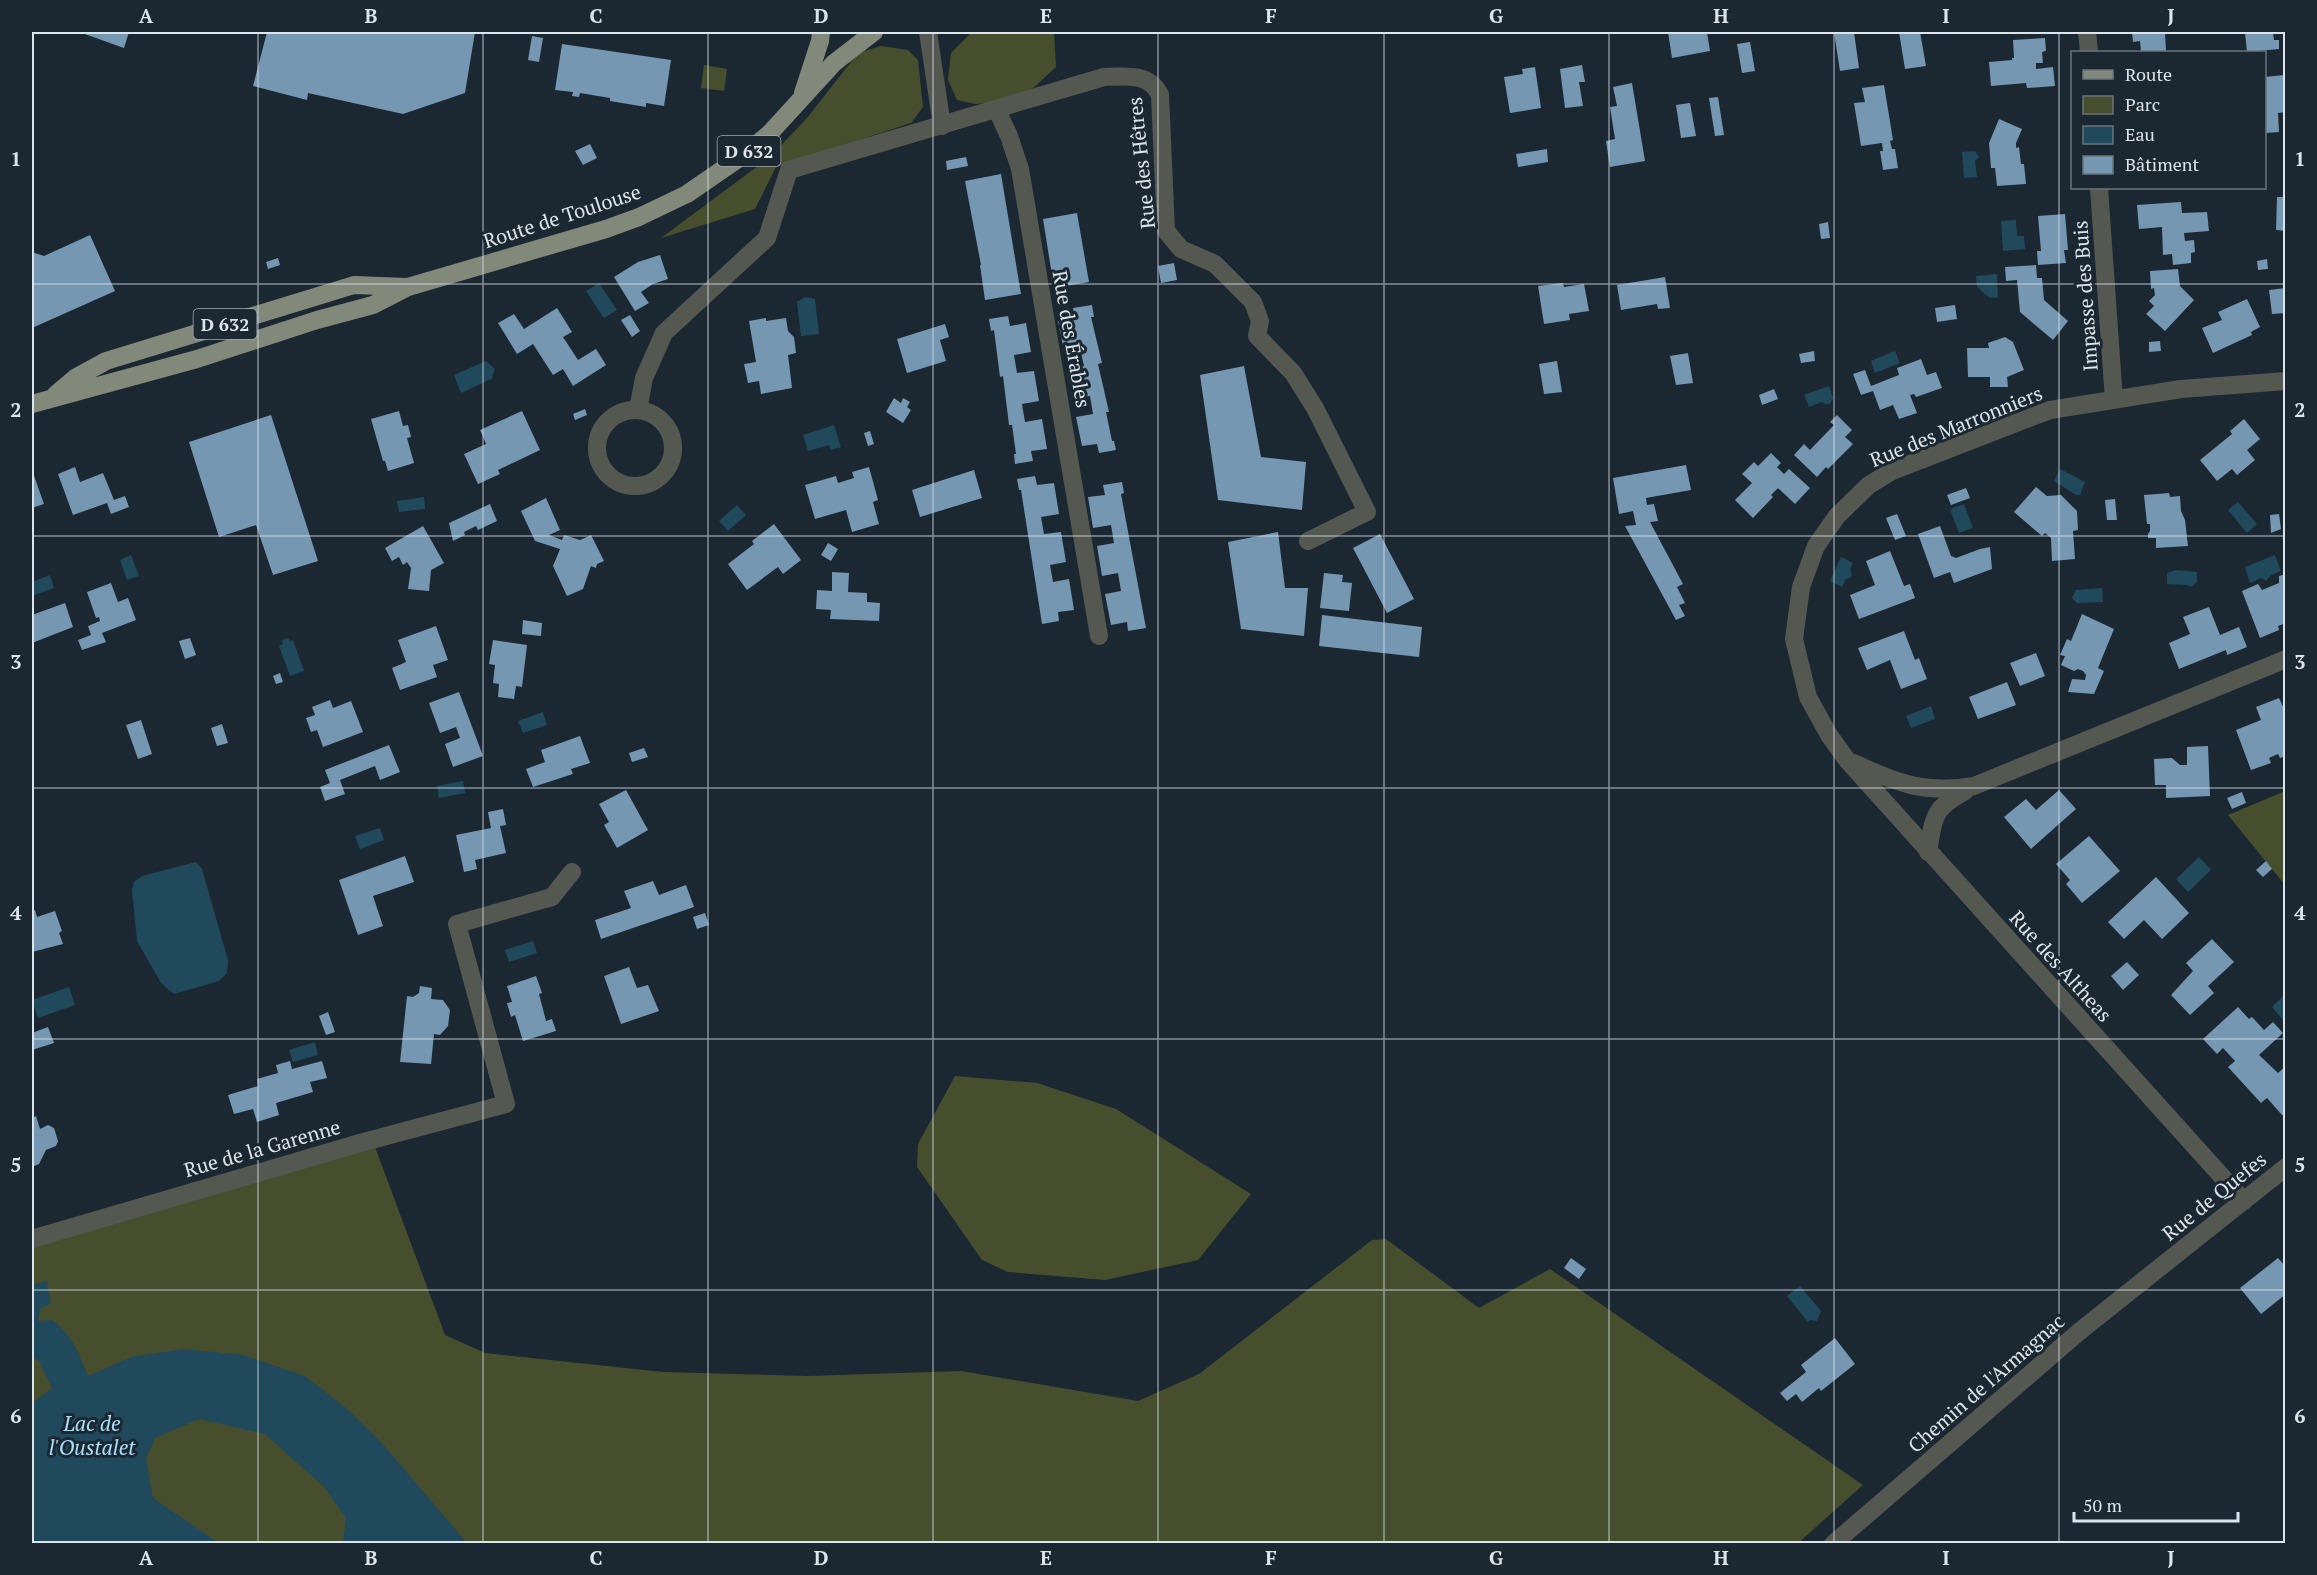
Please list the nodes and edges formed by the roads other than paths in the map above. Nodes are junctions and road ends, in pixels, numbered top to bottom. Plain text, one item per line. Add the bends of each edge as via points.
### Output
1 (821, 32) edge
2 (873, 32) edge
3 (928, 32) edge
4 (2087, 32) edge
5 (2089, 51) edge
6 (801, 98) junction
7 (997, 110) junction
8 (942, 126) junction
9 (2099, 189) edge
10 (408, 287) junction
11 (2286, 381) edge
12 (52, 398) junction
13 (2115, 400) junction
14 (32, 404) edge
15 (638, 410) junction
16 (1308, 541) dead end
17 (1099, 636) dead end
18 (2286, 659) edge
19 (1847, 760) junction
20 (1974, 786) junction
21 (1928, 852) junction
22 (572, 872) dead end
23 (2286, 1167) edge
24 (2244, 1201) junction
25 (32, 1239) edge
26 (2171, 1259) joint
27 (1833, 1544) edge

1 - 6 main road, D 632
2 - 6 main road, D 632 via 834,63
3 - 8 street
4 - 5 street
6 - 10 main road, Route de Toulouse / D 632 via 769,134 687,194 606,229
7 - 8 street
7 - 16 street, Rue des Hêtres via 1104,77 1138,77 1156,87 1160,95 1166,231 1181,249 1215,264 1253,302 1260,321 1257,336 1293,374 1315,408 1367,512
7 - 17 street, Rue des Érables via 1020,169
8 - 15 street via 789,170 767,238 664,333 644,378
9 - 13 street, Impasse des Buis
10 - 12 main road, Route de Toulouse / D 632 via 373,305
10 - 12 main road, Route de Toulouse / D 632 via 354,285 171,340 106,361 75,378
11 - 13 street, Rue des Marronniers via 2181,389
12 - 14 main road, Route de Toulouse / D 632
13 - 19 street, Rue des Marronniers via 2049,410 1892,471 1869,485 1837,516 1816,546 1801,587 1794,639 1808,697
15 - 15 street via 625,411 608,420 598,436 596,449 605,473 627,486 658,479 670,465 673,453 673,440 661,419
18 - 20 street, Rue des Marronniers
19 - 20 street, Rue des Marronniers via 1886,778 1921,788 1953,790
19 - 21 street, Rue des Altheas
20 - 21 street, Rue des Marronniers via 1945,802 1935,815
21 - 24 street, Rue des Altheas
22 - 25 street, Rue de la Garenne via 552,897 458,924 506,1104
23 - 24 street, Rue de Quefes
24 - 26 street, Rue de Quefes
26 - 27 street, Chemin de l'Armagnac via 2080,1331

